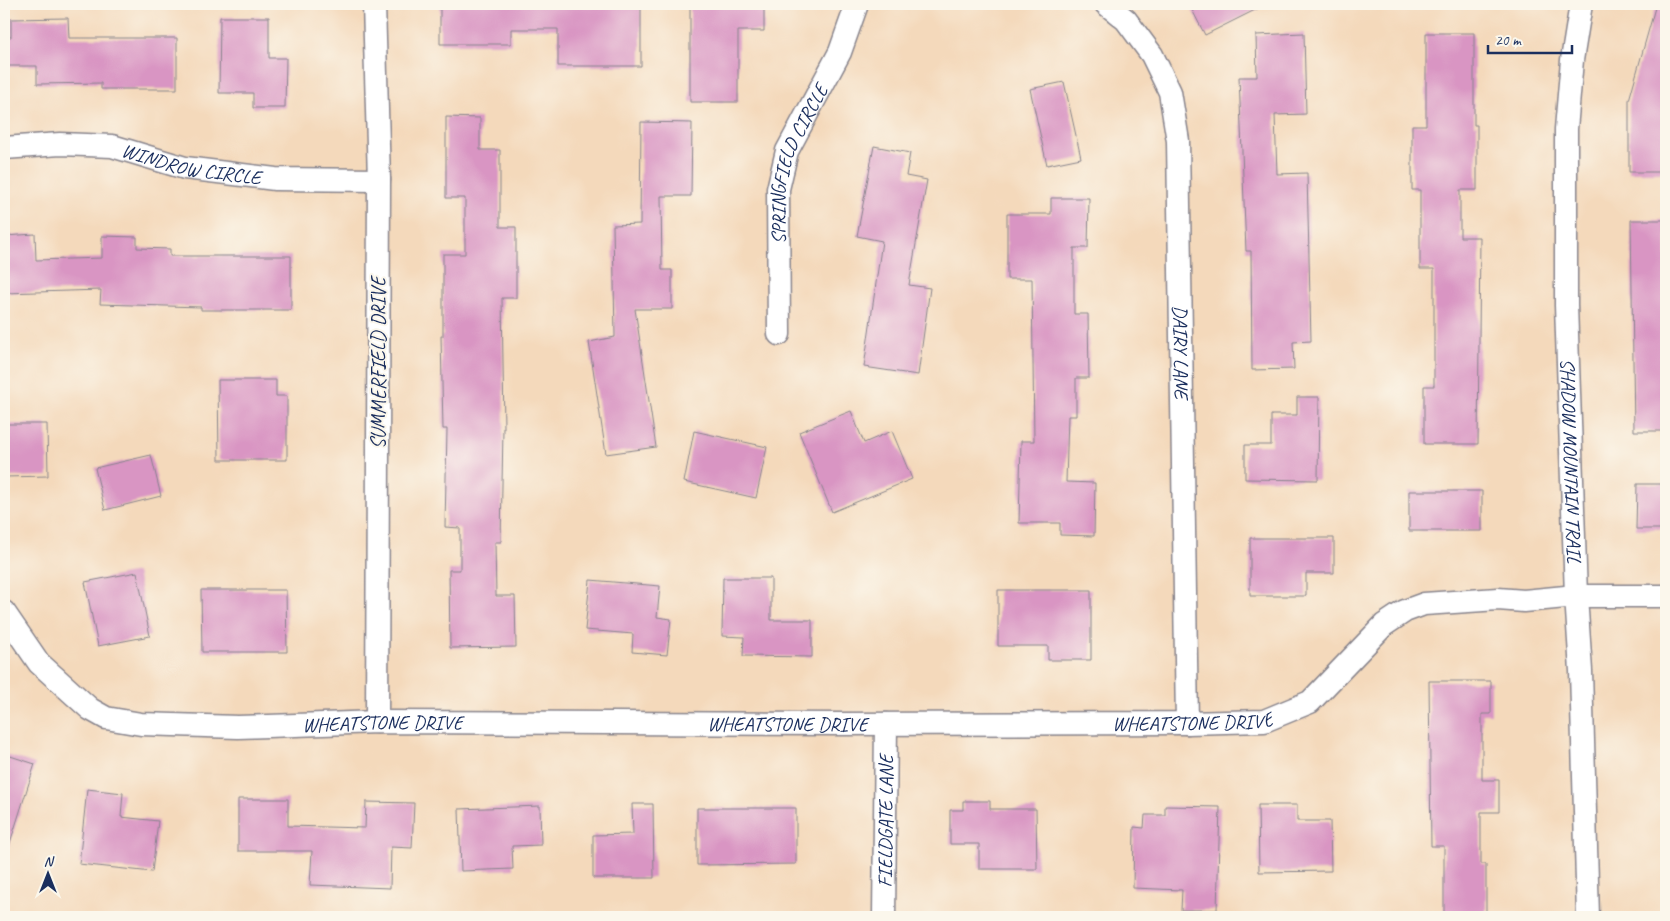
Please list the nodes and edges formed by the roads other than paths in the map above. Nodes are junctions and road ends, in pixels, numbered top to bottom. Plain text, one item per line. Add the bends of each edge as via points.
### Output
1 (374, 4) edge
2 (857, 4) edge
3 (1106, 4) edge
4 (1581, 4) edge
5 (4, 148) edge
6 (379, 180) junction
7 (779, 334) dead end
8 (1576, 596) junction
9 (1666, 596) edge
10 (4, 612) edge
11 (377, 722) junction
12 (1186, 723) junction
13 (886, 724) junction
14 (884, 917) edge
15 (1588, 917) edge

1 - 6 street, SUMMERFIELD DRIVE
2 - 7 street, SPRINGFIELD CIRCLE via 840,52 787,151 778,189
3 - 12 street, DAIRY LANE via 1126,20 1152,55 1170,92 1178,141
4 - 8 street, SHADOW MOUNTAIN TRAIL via 1566,129 1566,305
5 - 6 street, WINDROW CIRCLE via 60,144 112,146 185,168 275,179
6 - 11 street, SUMMERFIELD DRIVE
8 - 9 street, WHEATSTONE DRIVE
8 - 12 street, WHEATSTONE DRIVE via 1424,604 1404,611 1384,625 1310,702 1264,721
8 - 15 street, SHADOW MOUNTAIN TRAIL
10 - 11 street, WHEATSTONE DRIVE via 40,663 90,709 106,718 141,724 238,727
11 - 13 street, WHEATSTONE DRIVE
12 - 13 street, WHEATSTONE DRIVE
13 - 14 street, FIELDGATE LANE

